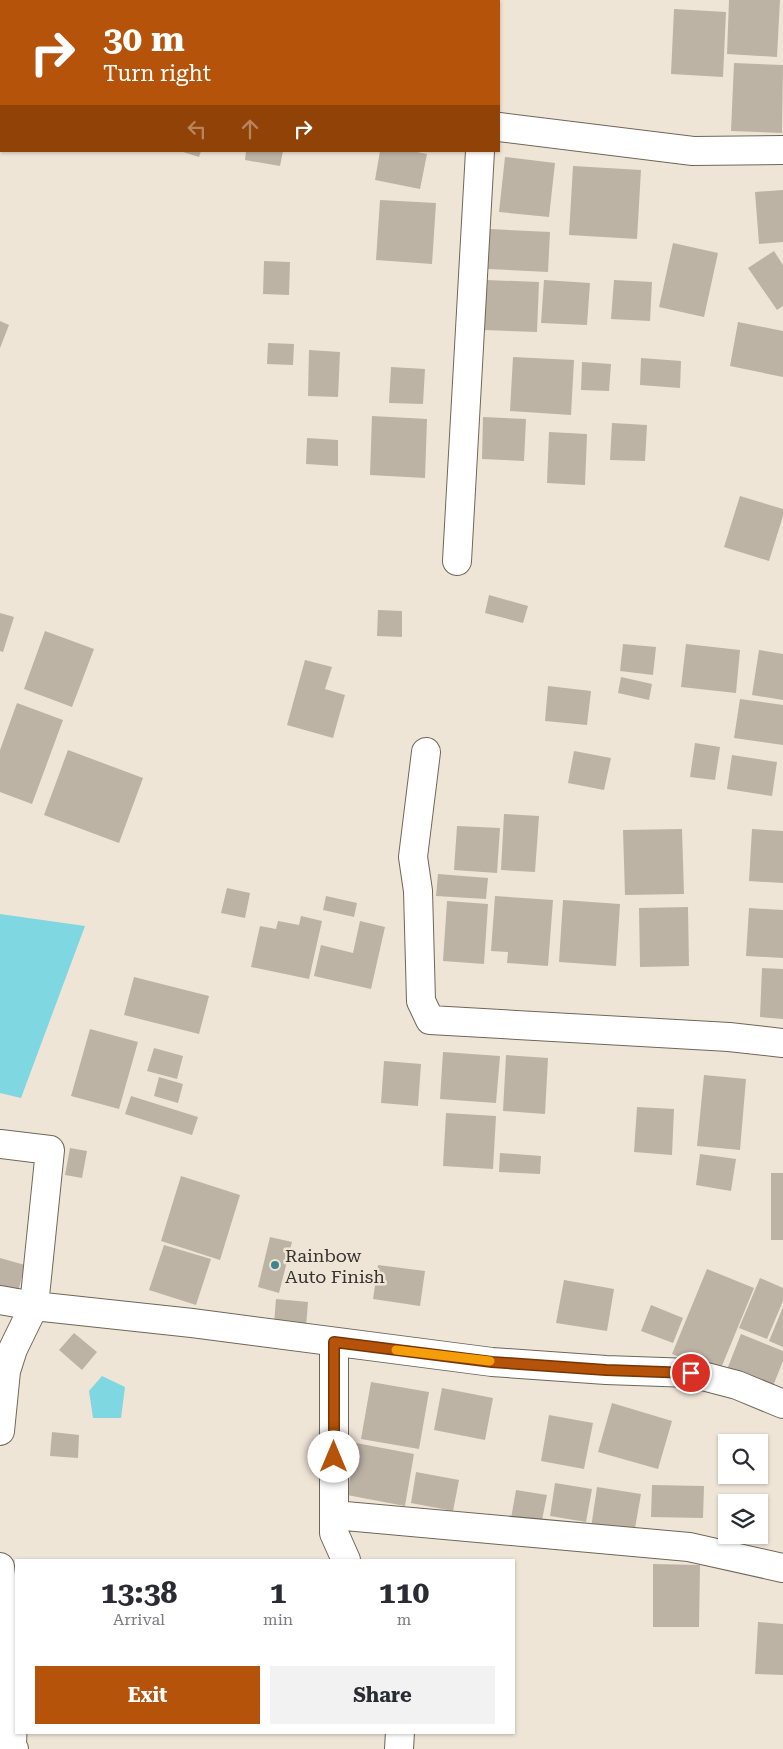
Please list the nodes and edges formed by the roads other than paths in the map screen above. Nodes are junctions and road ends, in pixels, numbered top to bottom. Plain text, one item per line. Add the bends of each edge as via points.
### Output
1 (500, 127) edge
2 (783, 150) edge
3 (480, 152) edge
4 (457, 561) dead end
5 (426, 752) dead end
6 (783, 1044) edge
7 (0, 1144) edge
8 (0, 1300) edge
9 (34, 1306) junction
10 (334, 1342) junction
11 (783, 1404) edge
12 (0, 1431) edge
13 (334, 1515) junction
14 (346, 1559) edge
15 (0, 1567) edge
16 (783, 1568) edge
17 (400, 1734) edge
18 (9, 1745) edge
19 (399, 1749) edge

1 - 2 street via 693,151
3 - 4 street
5 - 6 street via 413,857 418,891 422,1001 430,1020
7 - 9 street via 50,1150
8 - 9 street
9 - 10 street
9 - 12 street via 6,1371
10 - 11 street via 492,1362 691,1373 737,1385
10 - 13 street
13 - 14 street via 334,1533
13 - 16 street via 689,1547
15 - 18 street via 14,1686
17 - 19 street

